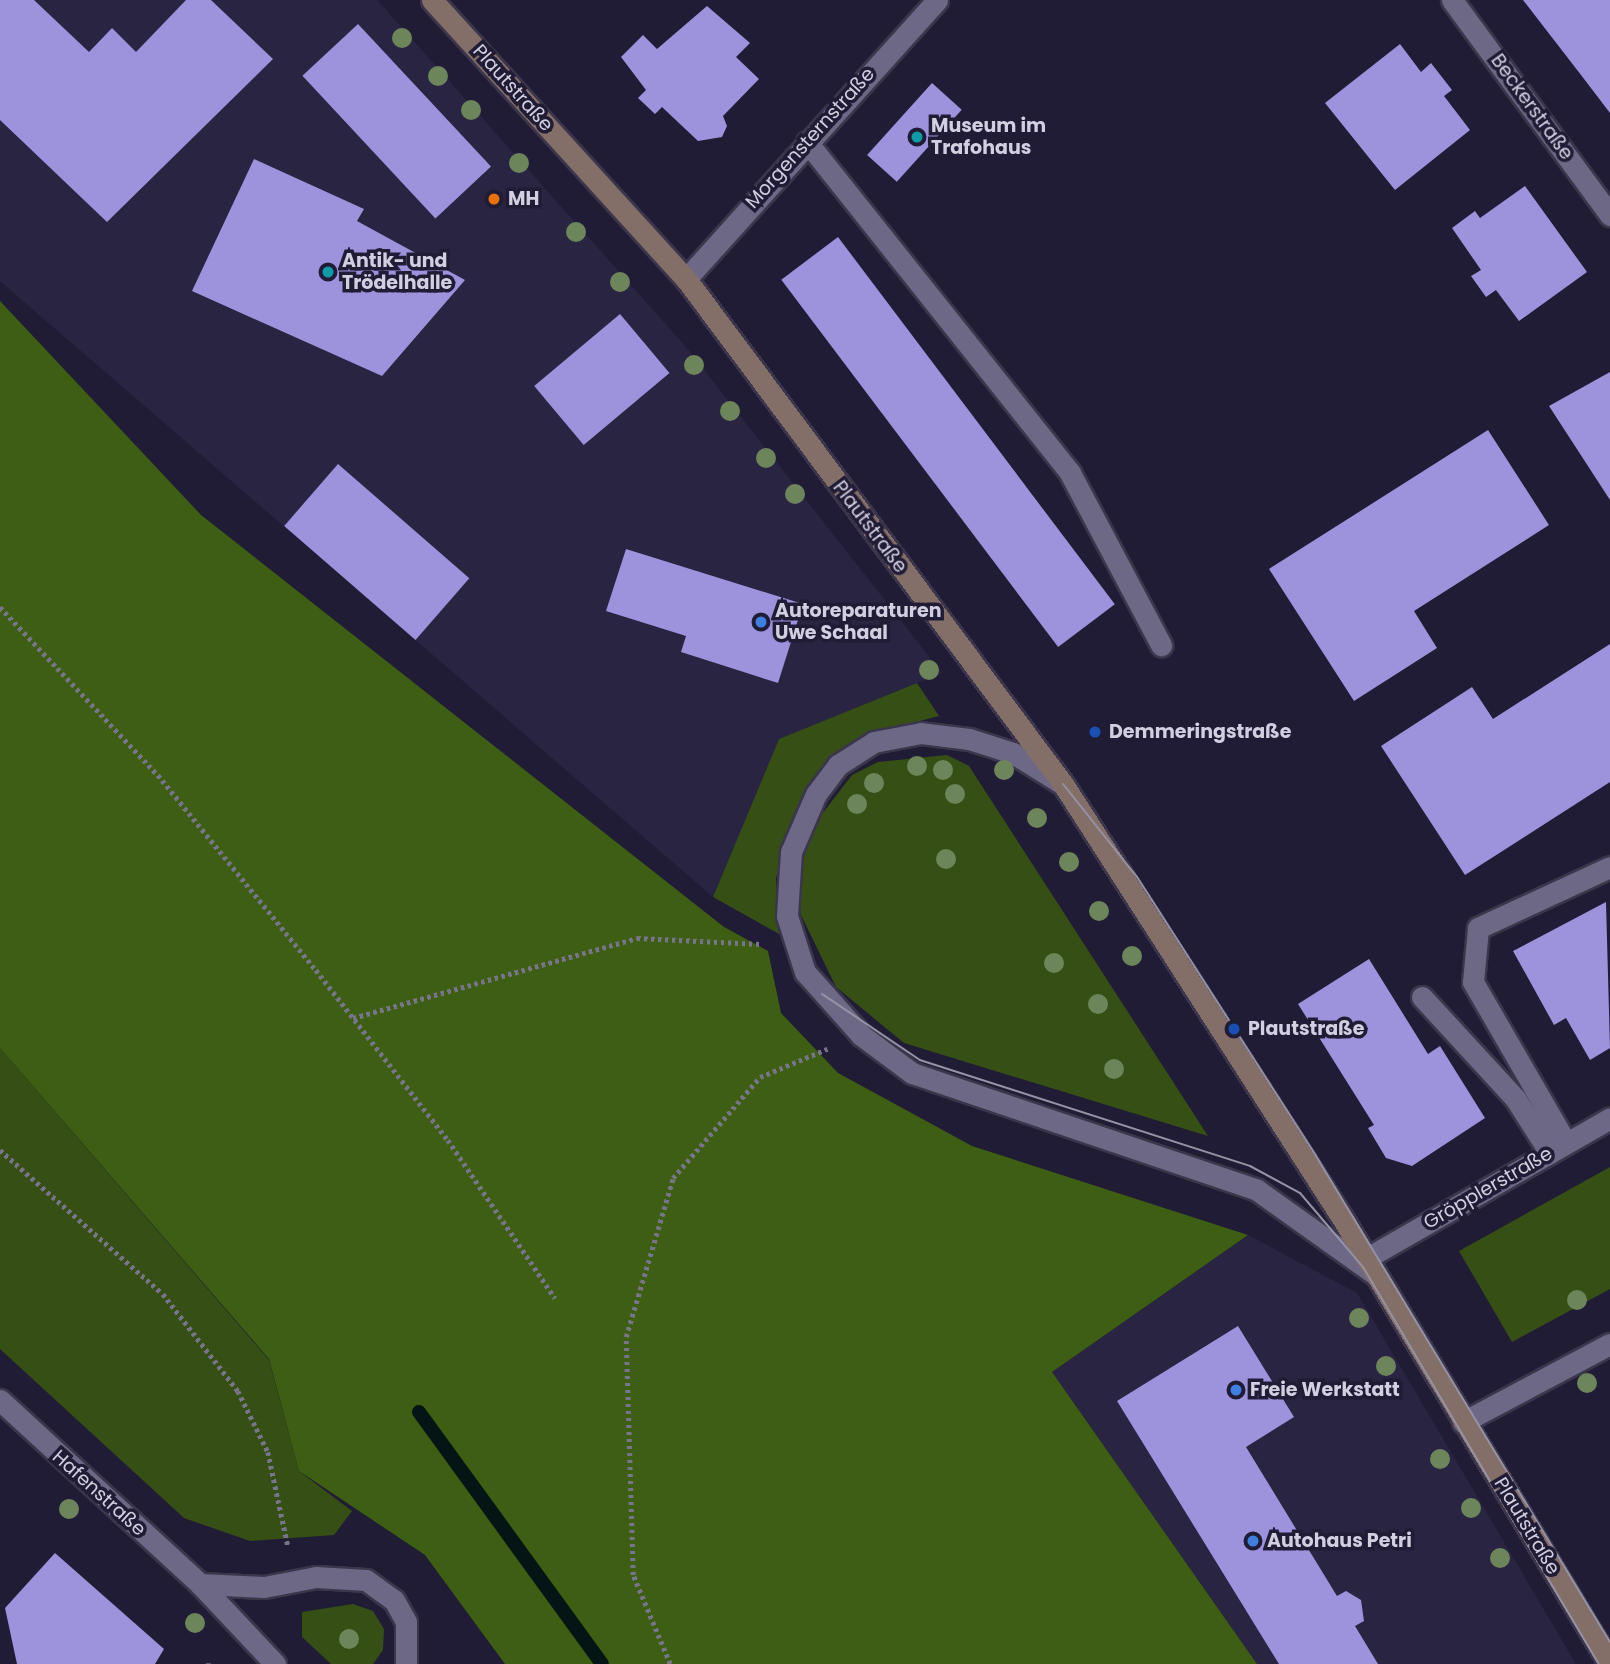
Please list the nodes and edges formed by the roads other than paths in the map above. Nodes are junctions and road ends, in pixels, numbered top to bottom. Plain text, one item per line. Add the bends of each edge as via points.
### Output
1 (432, 0) edge
2 (937, 0) edge
3 (1452, 0) edge
4 (807, 142) junction
5 (1610, 215) edge
6 (686, 279) junction
7 (1161, 646) dead end
8 (1063, 784) junction
9 (1610, 867) edge
10 (1422, 998) dead end
11 (1610, 1118) edge
12 (1558, 1148) junction
13 (1371, 1266) junction
14 (1610, 1344) edge
15 (0, 1400) edge
16 (1463, 1422) junction
17 (200, 1584) junction
18 (275, 1664) edge
19 (406, 1664) edge
20 (1610, 1664) edge

1 - 6 main road, Plautstraße
2 - 4 street, Morgensternstraße
3 - 5 street, Beckerstraße
4 - 6 street, Morgensternstraße
4 - 7 street via 1070,473
6 - 8 main road, Plautstraße
8 - 13 main road, Plautstraße
8 - 13 street via 1013,753 969,738 921,733 874,742 838,765 800,823 786,883 793,946 805,972 860,1035 912,1073 1257,1191
9 - 12 street via 1478,929 1473,982
10 - 12 street
11 - 12 street, Gröpplerstraße
12 - 13 street, Gröpplerstraße
13 - 16 main road, Plautstraße
14 - 16 street
15 - 17 street, Hafenstraße
16 - 20 main road, Plautstraße
17 - 18 street, Hafenstraße
17 - 19 street via 264,1587 316,1577 366,1580 394,1600 406,1622

